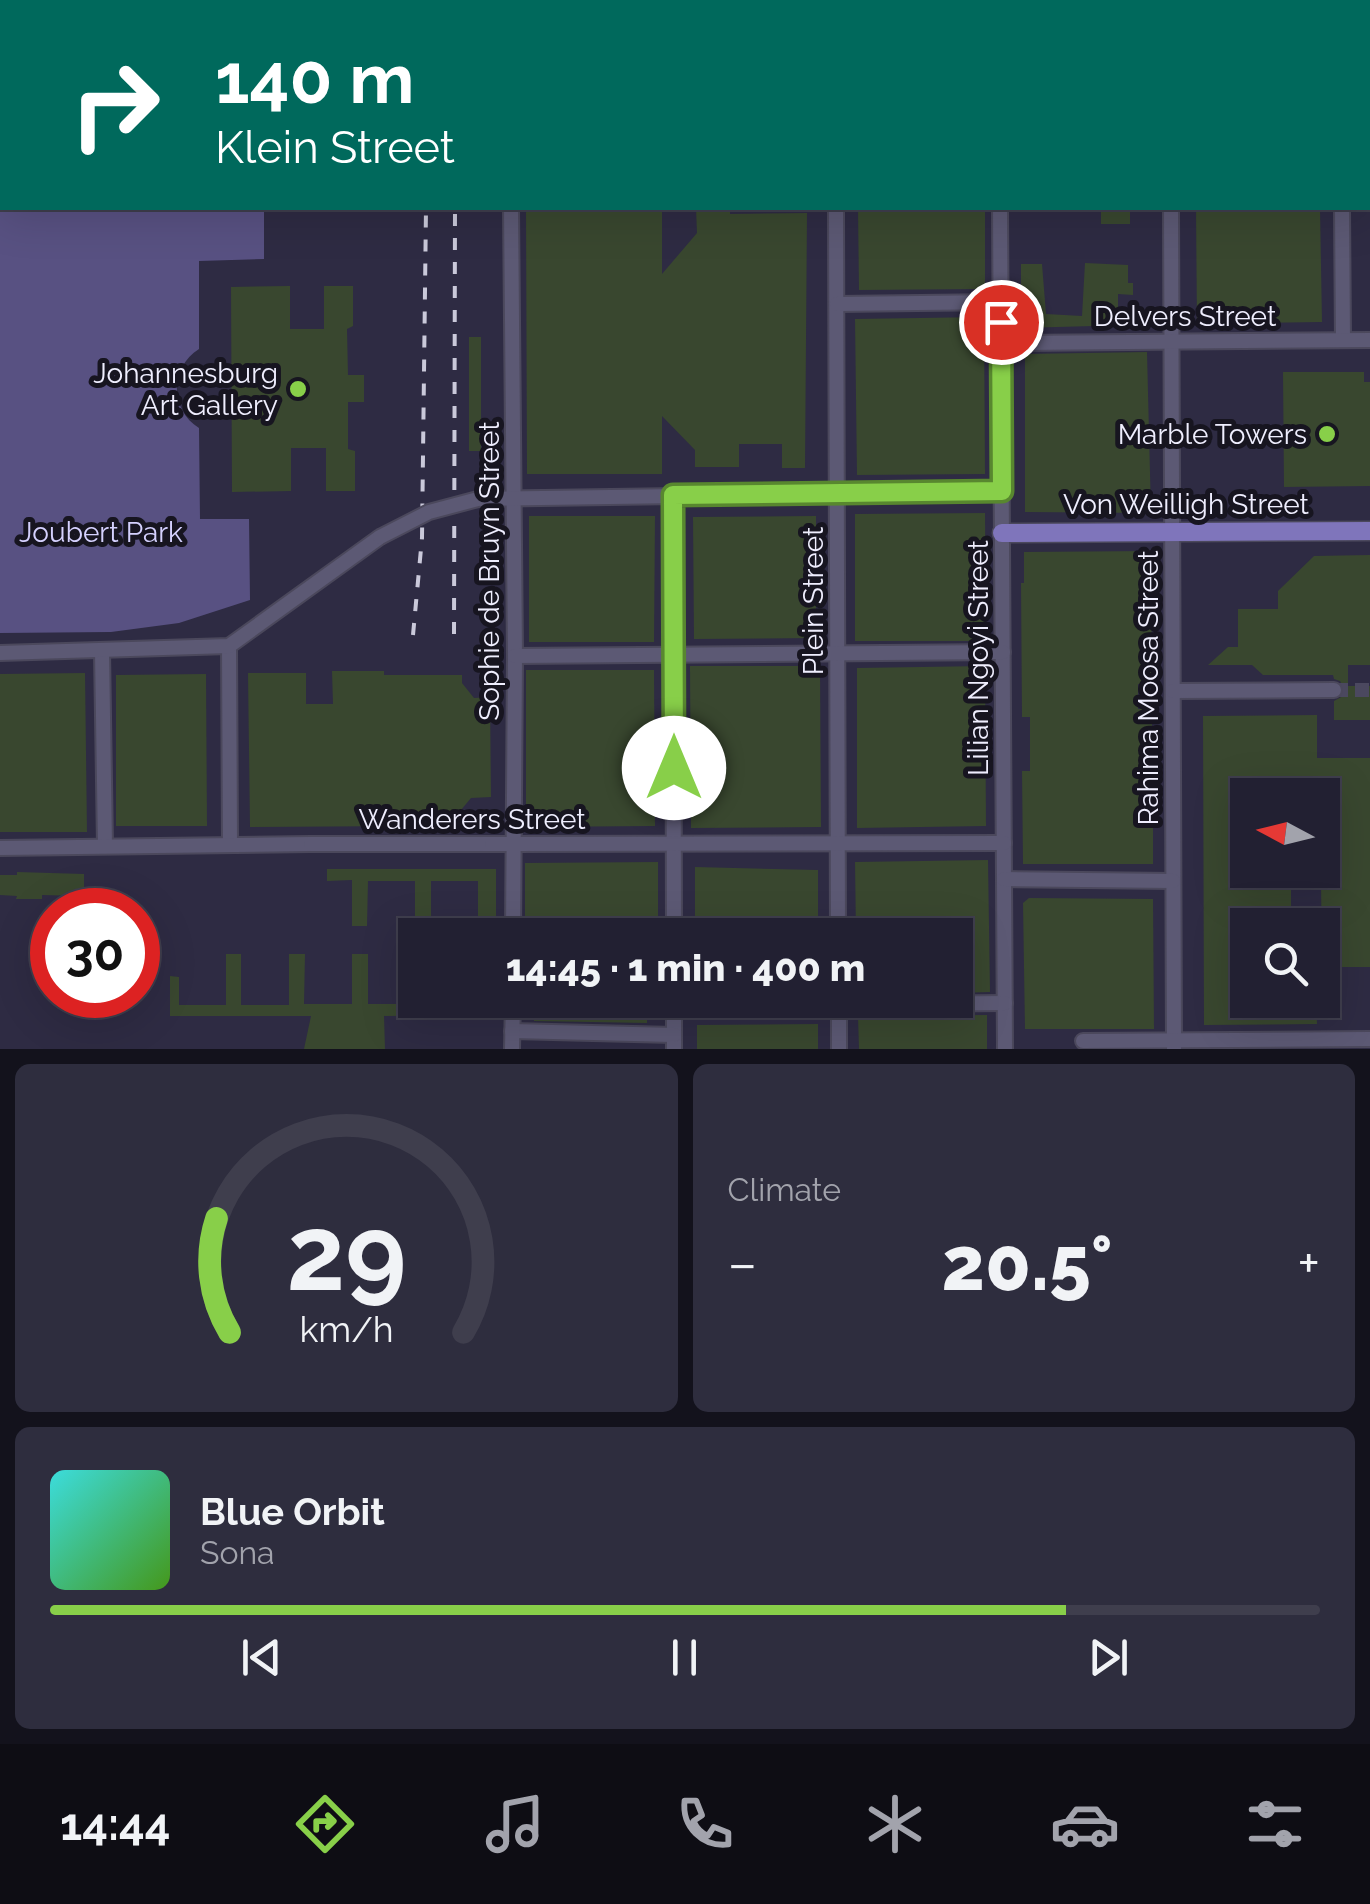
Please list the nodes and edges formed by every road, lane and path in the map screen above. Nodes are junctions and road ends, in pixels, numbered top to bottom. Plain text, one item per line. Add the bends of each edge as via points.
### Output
1 (511, 210) edge
2 (836, 210) edge
3 (1000, 210) edge
4 (1171, 210) edge
5 (1342, 210) edge
6 (1001, 302) junction
7 (837, 304) junction
8 (1343, 340) junction
9 (1370, 340) edge
10 (1172, 341) junction
11 (1001, 342) junction
12 (1002, 491) junction
13 (838, 494) junction
14 (673, 495) junction
15 (514, 498) junction
16 (1370, 531) edge
17 (1172, 532) junction
18 (1002, 533) junction
19 (229, 646) junction
20 (102, 651) junction
21 (1003, 652) junction
22 (0, 653) edge
23 (838, 654) junction
24 (674, 655) junction
25 (515, 656) junction
26 (1334, 690) tunnel mouth
27 (1173, 691) junction
28 (1004, 842) junction
29 (674, 843) junction
30 (514, 844) junction
31 (838, 844) junction
32 (230, 845) junction
33 (104, 846) junction
34 (0, 848) edge
35 (1004, 880) junction
36 (1174, 880) junction
37 (513, 918) edge
38 (674, 918) edge
39 (838, 918) edge
40 (973, 1003) edge
41 (1004, 1003) junction
42 (512, 1018) edge
43 (839, 1018) edge
44 (512, 1031) junction
45 (1370, 1039) edge
46 (1083, 1041) dead end
47 (674, 1042) edge
48 (1174, 1044) edge
49 (1343, 1044) edge
50 (512, 1049) edge
51 (839, 1049) edge
52 (1005, 1049) edge

1 - 15 street, Sophie de Bruyn Street
2 - 7 street, Plein Street
3 - 6 street, Lilian Ngoyi Street
4 - 10 street, Rahima Moosa Street
5 - 8 street
6 - 7 street
6 - 11 street, Lilian Ngoyi Street
7 - 13 street, Plein Street
8 - 9 street, Delvers Street
8 - 10 street, Delvers Street
10 - 11 street, Delvers Street
10 - 17 street, Rahima Moosa Street
11 - 12 street, Lilian Ngoyi Street
12 - 13 street
12 - 18 street, Lilian Ngoyi Street
13 - 14 street
13 - 23 street, Plein Street
14 - 15 street
14 - 24 street
15 - 19 street, bridge via 478,498 429,512 380,537
15 - 25 street, Sophie de Bruyn Street
16 - 17 main road, Von Weilligh Street
17 - 18 main road, Von Weilligh Street
17 - 27 street, Rahima Moosa Street
18 - 21 street, Lilian Ngoyi Street
19 - 20 street
19 - 32 street
20 - 22 street
20 - 33 street
21 - 23 street
21 - 28 street, Lilian Ngoyi Street
23 - 24 street
23 - 31 street, Plein Street
24 - 25 street
24 - 29 street
25 - 30 street, Sophie de Bruyn Street
26 - 27 street
27 - 36 street, Rahima Moosa Street
28 - 31 street, Wanderers Street
28 - 35 street, Lilian Ngoyi Street
29 - 30 street, Wanderers Street
29 - 31 street, Wanderers Street
29 - 38 street
30 - 32 street, Wanderers Street, bridge
30 - 37 street, Sophie de Bruyn Street
31 - 39 street, Plein Street
32 - 33 street, Wanderers Street
33 - 34 street, Wanderers Street
35 - 36 street
35 - 41 street, Lilian Ngoyi Street
36 - 48 street, Rahima Moosa Street
40 - 41 street
41 - 52 street, Lilian Ngoyi Street
42 - 44 street
43 - 51 street
44 - 47 street
44 - 50 street
45 - 49 street
46 - 48 street
48 - 49 street

